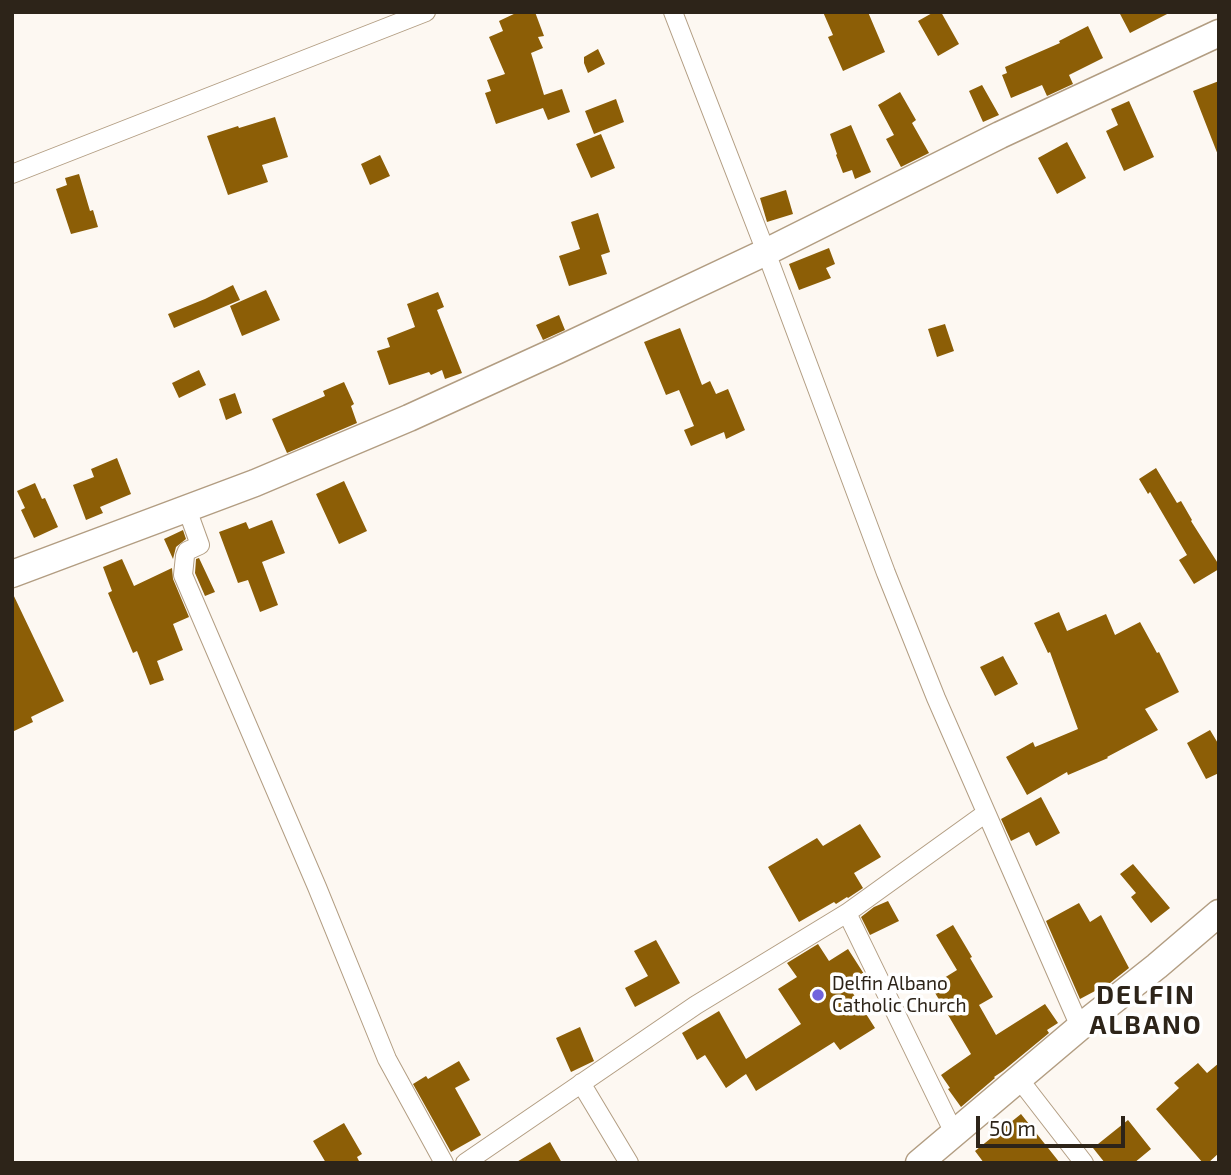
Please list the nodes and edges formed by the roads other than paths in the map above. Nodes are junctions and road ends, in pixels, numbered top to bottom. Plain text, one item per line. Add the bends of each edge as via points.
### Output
1 (426, 12) edge
2 (673, 12) edge
3 (1219, 33) edge
4 (12, 174) edge
5 (766, 251) junction
6 (187, 509) junction
7 (12, 574) edge
8 (986, 813) junction
9 (847, 913) junction
10 (1219, 913) edge
11 (1080, 1027) junction
12 (1019, 1079) junction
13 (581, 1083) junction
14 (954, 1133) junction
15 (444, 1163) edge
16 (465, 1163) edge
17 (629, 1163) edge
18 (919, 1163) edge
19 (1084, 1163) edge

1 - 4 street
2 - 5 street
3 - 5 street
5 - 6 street via 409,418
5 - 8 street via 886,573
6 - 7 street
6 - 15 street via 200,545 187,551 183,575 387,1059
8 - 9 street
8 - 11 street
9 - 13 street via 696,1005
9 - 14 street
10 - 11 street
11 - 12 street
12 - 14 street
12 - 19 street
13 - 16 street
13 - 17 street
14 - 18 street

